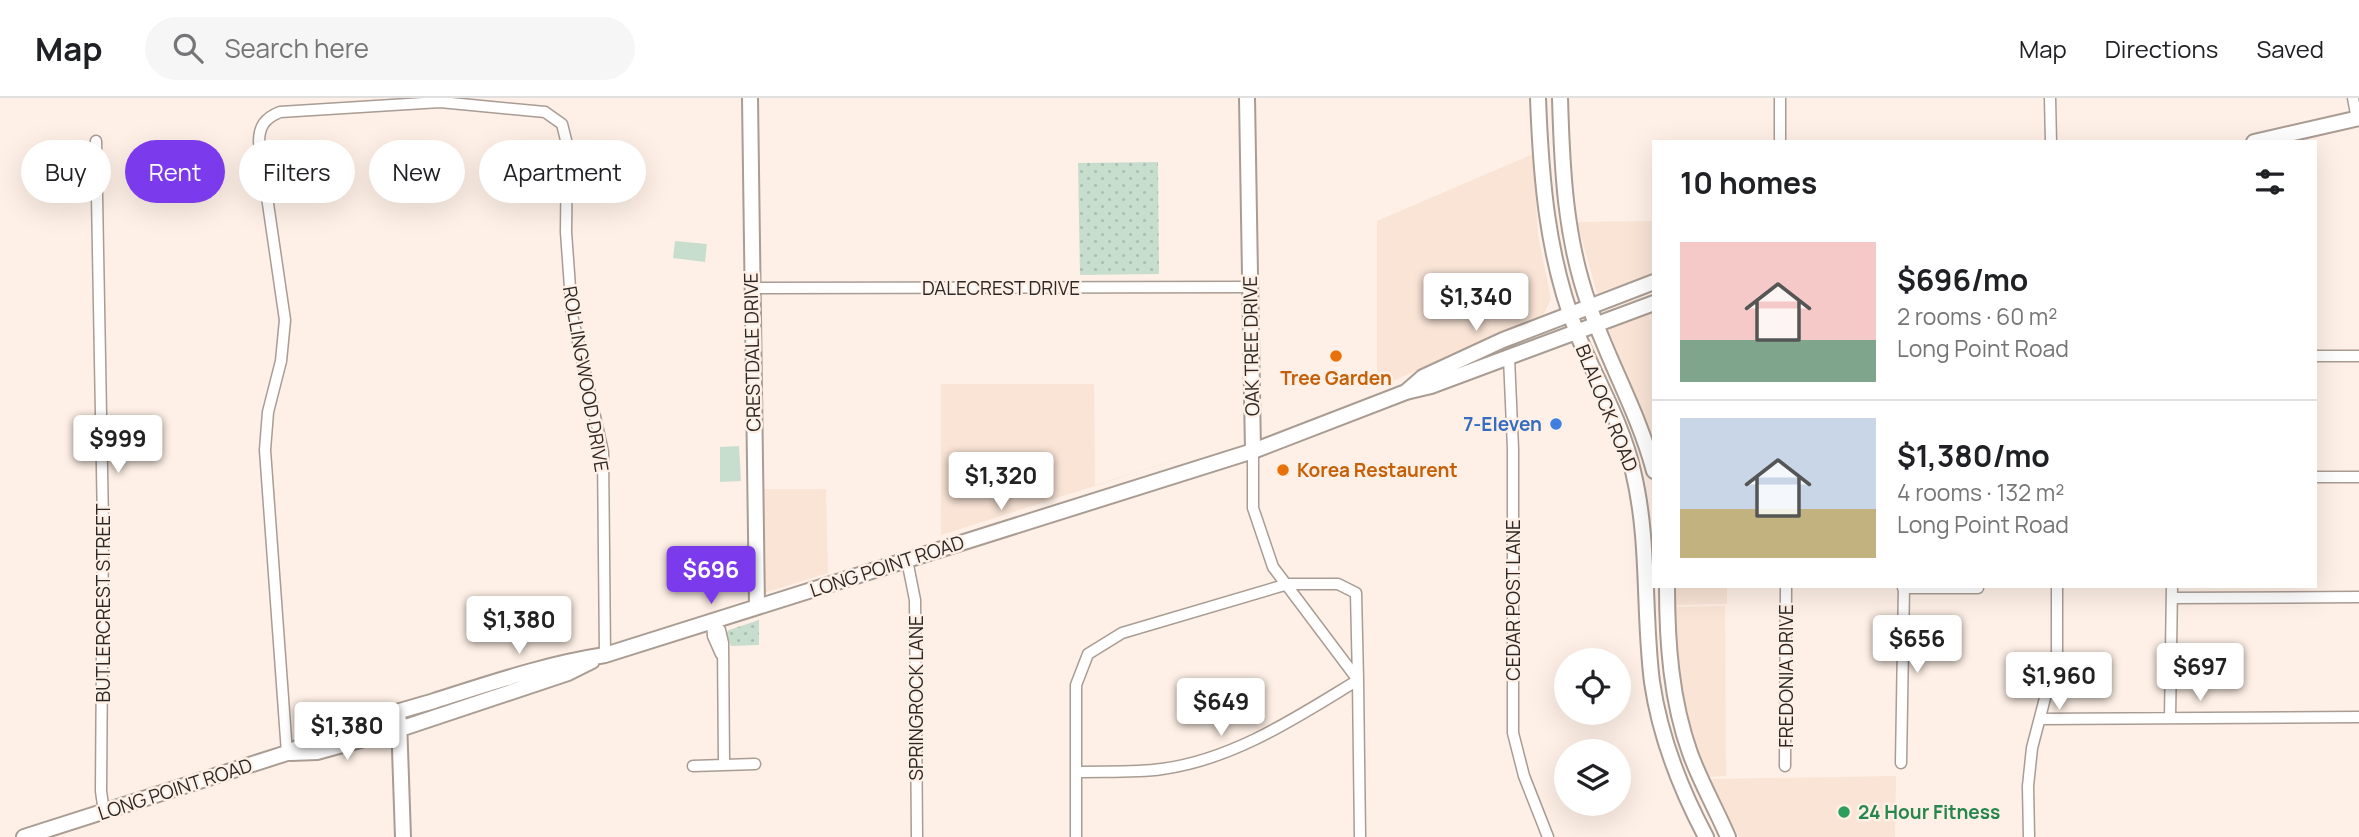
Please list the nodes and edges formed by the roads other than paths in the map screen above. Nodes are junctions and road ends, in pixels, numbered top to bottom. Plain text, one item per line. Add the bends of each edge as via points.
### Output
1 (750, 98) edge
2 (1247, 98) edge
3 (1538, 98) edge
4 (1560, 98) edge
5 (1780, 98) edge
6 (2050, 98) edge
7 (2353, 98) edge
8 (2358, 119) edge
9 (1780, 140) edge
10 (2051, 140) edge
11 (2263, 140) edge
12 (1541, 167) junction
13 (1562, 167) junction
14 (97, 203) edge
15 (1652, 283) edge
16 (1250, 287) junction
17 (751, 288) junction
18 (1652, 304) edge
19 (1589, 306) junction
20 (1570, 312) junction
21 (1596, 325) junction
22 (1577, 332) junction
23 (2317, 356) edge
24 (2359, 356) edge
25 (1509, 358) junction
26 (1406, 392) junction
27 (1253, 451) junction
28 (1652, 465) edge
29 (1633, 467) junction
30 (2317, 477) edge
31 (2359, 477) edge
32 (907, 560) junction
33 (1288, 584) junction
34 (1786, 588) edge
35 (1903, 588) edge
36 (2057, 588) edge
37 (2172, 588) edge
38 (1667, 592) edge
39 (1647, 597) junction
40 (2359, 597) edge
41 (2172, 598) junction
42 (757, 607) junction
43 (712, 621) junction
44 (605, 655) junction
45 (1358, 680) junction
46 (399, 711) junction
47 (2359, 717) edge
48 (2170, 718) junction
49 (2042, 719) junction
50 (400, 729) junction
51 (287, 753) junction
52 (1690, 754) junction
53 (1672, 761) junction
54 (724, 763) junction
55 (1901, 763) dead end
56 (755, 764) dead end
57 (693, 766) dead end
58 (1786, 766) dead end
59 (1076, 772) junction
60 (104, 812) junction
61 (24, 837) edge
62 (403, 837) edge
63 (917, 837) edge
64 (1076, 837) edge
65 (1360, 837) edge
66 (1548, 837) edge
67 (1706, 837) edge
68 (1728, 837) edge
69 (2029, 837) edge

1 - 17 main road, CRESTDALE DRIVE
2 - 16 main road, OAK TREE DRIVE
3 - 12 main road, BLALOCK ROAD
4 - 13 main road, BLALOCK ROAD
5 - 9 street
6 - 10 street
7 - 8 street
8 - 11 main road
12 - 13 main road
12 - 20 main road, BLALOCK ROAD via 1553,261
13 - 19 main road, BLALOCK ROAD via 1567,225
14 - 60 street, BUTLERCREST STREET
15 - 19 main road, LONG POINT ROAD
16 - 17 street, DALECREST DRIVE
16 - 27 main road, OAK TREE DRIVE
17 - 42 main road, CRESTDALE DRIVE
18 - 21 main road, LONG POINT ROAD
19 - 20 main road, LONG POINT ROAD
19 - 21 main road, BLALOCK ROAD
20 - 22 main road, BLALOCK ROAD
20 - 26 main road, LONG POINT ROAD via 1423,377
21 - 22 main road, LONG POINT ROAD
21 - 28 main road, BLALOCK ROAD
22 - 25 main road, LONG POINT ROAD
22 - 29 main road, BLALOCK ROAD
23 - 24 street
25 - 26 main road, LONG POINT ROAD
25 - 66 street, CEDAR POST LANE via 1513,733
26 - 27 main road, LONG POINT ROAD
27 - 32 main road, LONG POINT ROAD
27 - 33 street, OAK TREE DRIVE via 1253,508 1273,567
28 - 29 main road
29 - 39 main road, BLALOCK ROAD via 1644,523
30 - 31 street
32 - 42 main road, LONG POINT ROAD
32 - 63 street, SPRINGROCK LANE via 915,600
33 - 45 street, OAK TREE DRIVE
33 - 45 street via 1338,584 1356,593
33 - 59 street via 1122,633 1088,654 1076,685
34 - 58 street, FREDONIA DRIVE
35 - 55 street
36 - 49 street via 2057,652
37 - 41 street
38 - 39 main road
38 - 52 main road via 1671,678
39 - 53 main road, BLALOCK ROAD via 1652,680 1659,723
40 - 41 street
41 - 48 street
42 - 43 main road, LONG POINT ROAD
43 - 44 main road, LONG POINT ROAD
43 - 54 street via 723,643
44 - 46 main road, LONG POINT ROAD via 561,662
44 - 50 main road, LONG POINT ROAD via 568,673
44 - 51 street, ROLLINGWOOD DRIVE via 603,452 572,315 566,233 567,144 562,124 545,112 462,103 280,112 262,124 259,142 285,320 265,450
45 - 59 street via 1291,721 1225,753 1163,769
45 - 65 street
46 - 50 main road
46 - 51 main road, LONG POINT ROAD via 314,739
47 - 48 street
48 - 49 street
49 - 69 street via 2032,748
50 - 51 main road, LONG POINT ROAD via 317,752
50 - 62 main road
51 - 60 main road, LONG POINT ROAD
52 - 53 main road
52 - 68 main road
53 - 67 main road, BLALOCK ROAD
54 - 56 street
54 - 57 street
59 - 64 street
60 - 61 main road, LONG POINT ROAD

